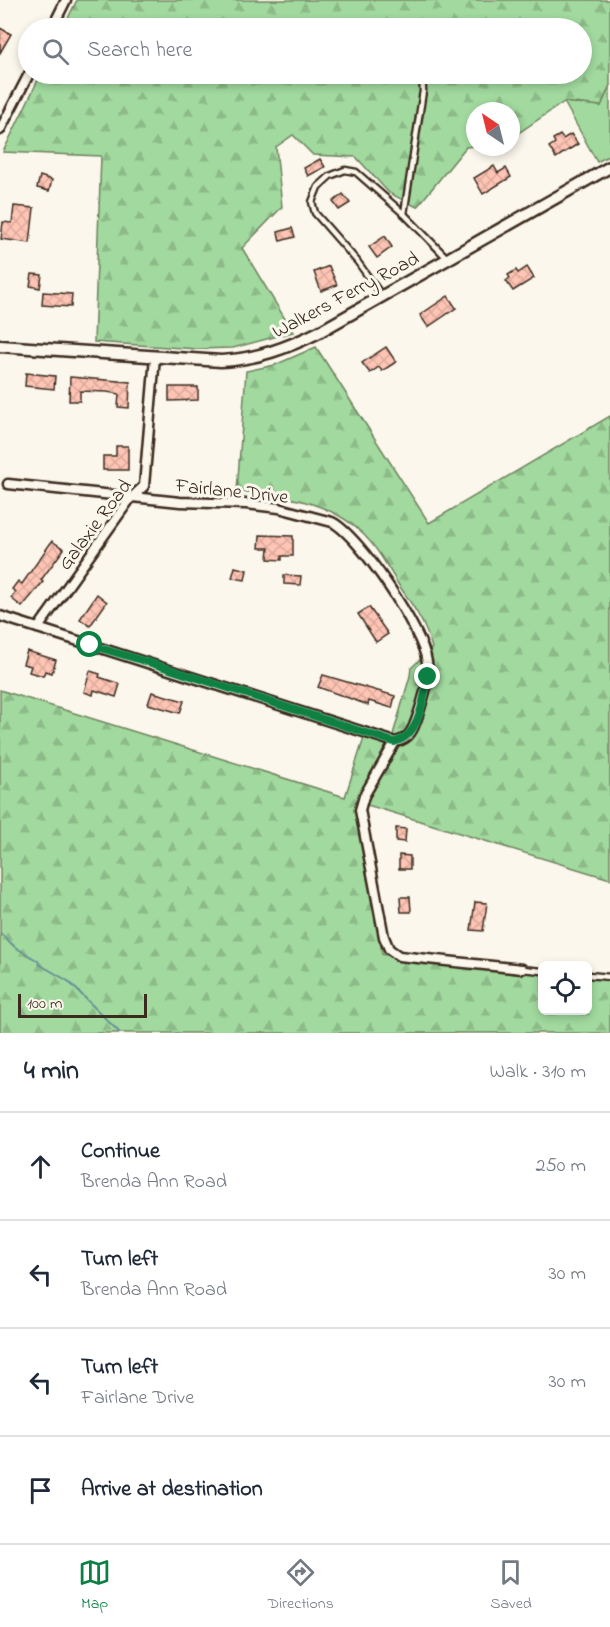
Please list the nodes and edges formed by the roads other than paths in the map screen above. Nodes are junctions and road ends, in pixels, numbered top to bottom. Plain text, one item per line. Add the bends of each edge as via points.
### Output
1 (66, 0) edge
2 (57, 18) edge
3 (24, 84) edge
4 (423, 84) edge
5 (0, 130) edge
6 (610, 167) edge
7 (404, 214) junction
8 (448, 259) junction
9 (382, 297) junction
10 (0, 346) edge
11 (155, 357) junction
12 (8, 484) dead end
13 (134, 496) junction
14 (0, 616) edge
15 (38, 628) junction
16 (394, 742) junction
17 (522, 969) joint
18 (538, 971) edge
19 (592, 975) edge
20 (610, 977) edge

1 - 2 street
3 - 5 street
4 - 7 lane
6 - 8 street, Walkers Ferry Road
7 - 8 lane
7 - 9 lane via 356,172 345,170 318,187 312,202 315,213
8 - 9 street, Walkers Ferry Road
9 - 11 street, Walkers Ferry Road via 319,332 256,357 221,361
10 - 11 street, Walkers Ferry Road
11 - 13 street, Galaxie Road via 145,481
12 - 13 street, Fairlane Drive
13 - 15 street, Galaxie Road
13 - 16 street, Fairlane Drive via 279,508 340,526 401,604 423,647 428,677 417,717 410,735
14 - 15 street
15 - 16 street
16 - 17 street, Fairlane Drive via 360,810 389,949 399,956
17 - 18 lane
19 - 20 lane

